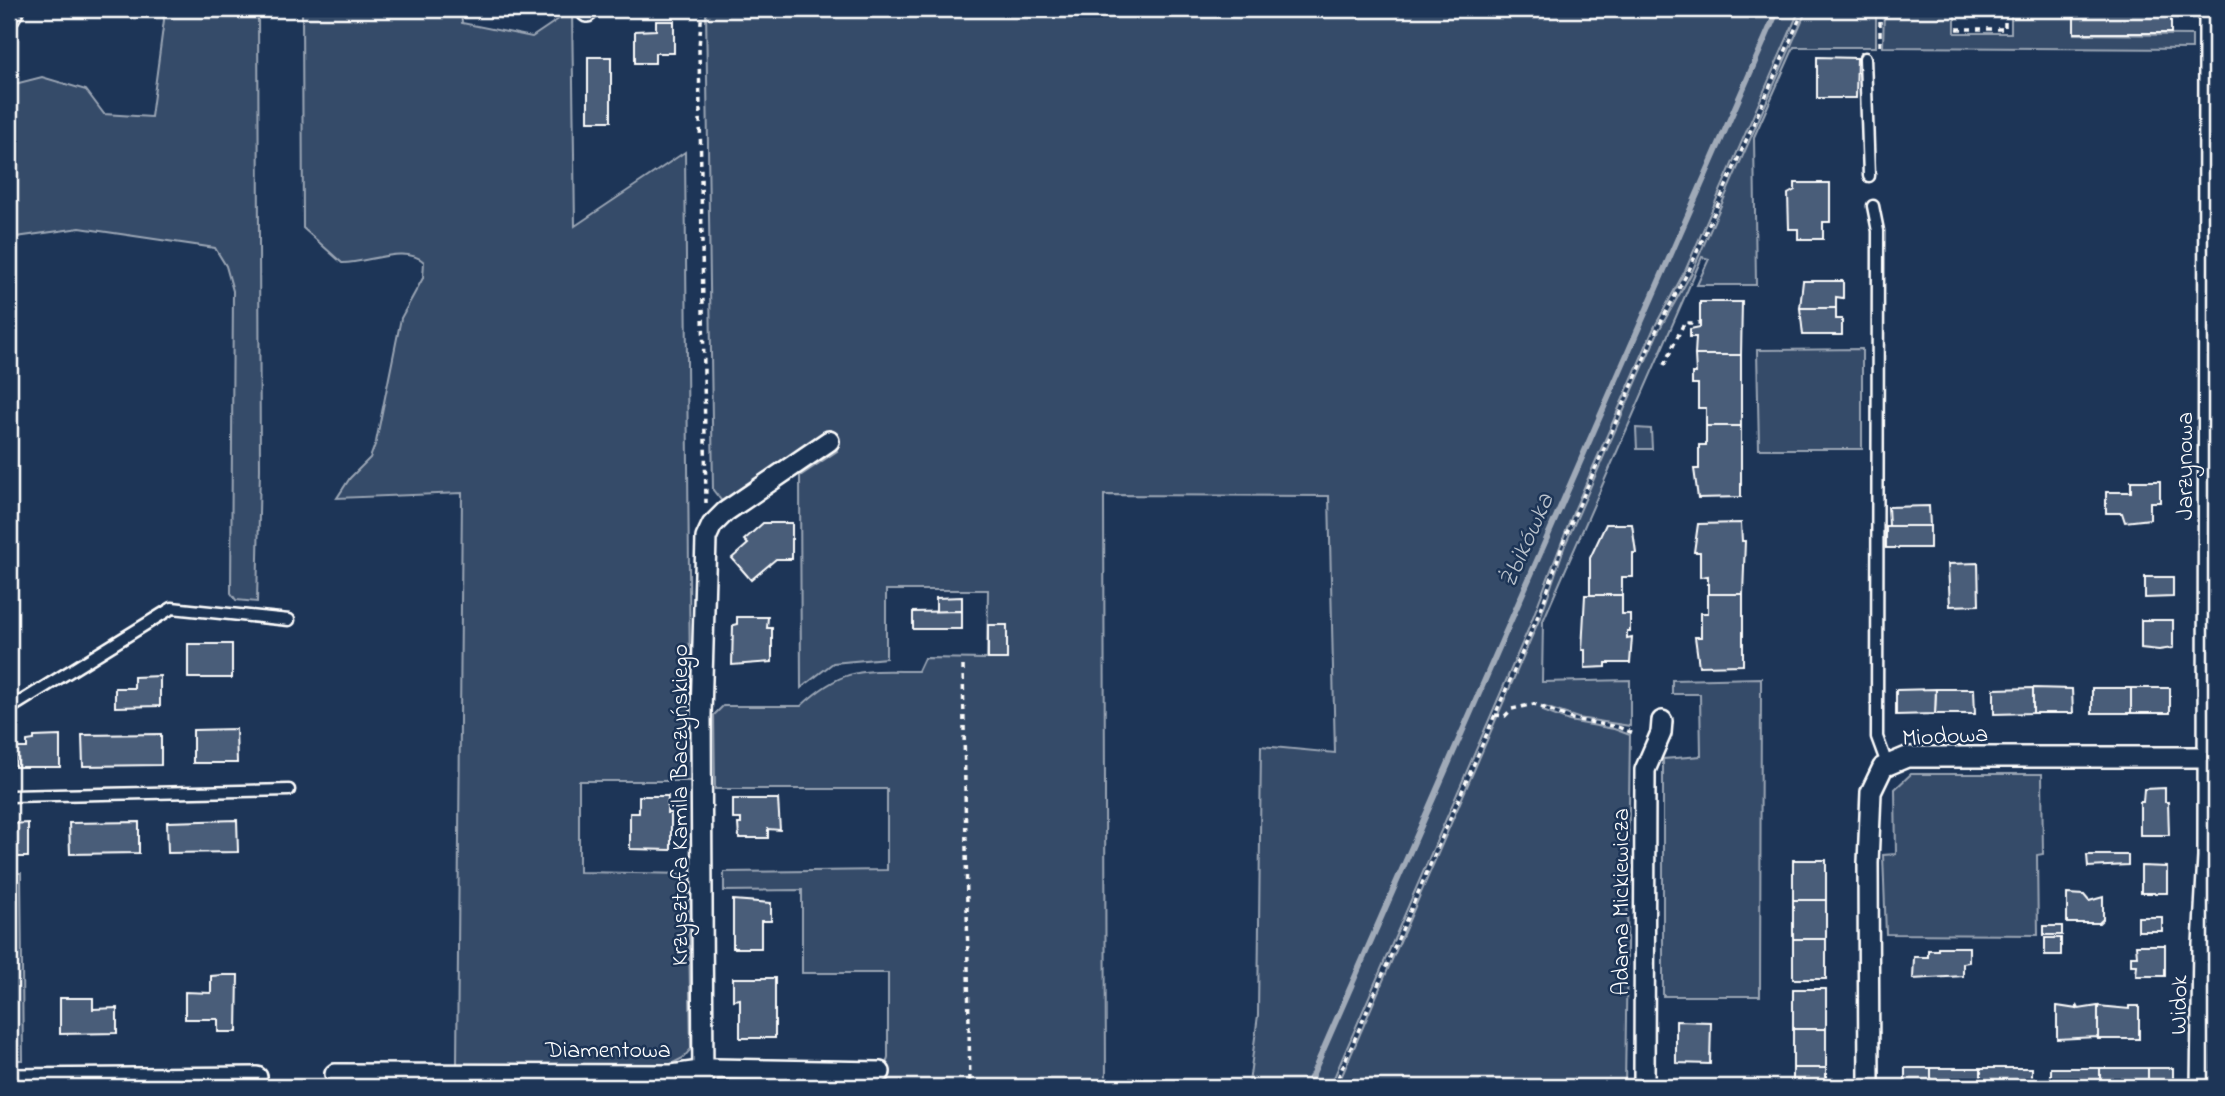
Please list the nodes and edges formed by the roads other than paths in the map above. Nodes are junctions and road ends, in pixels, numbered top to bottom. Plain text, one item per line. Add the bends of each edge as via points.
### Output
1 (2209, 9) edge
2 (1865, 58) dead end
3 (1869, 176) dead end
4 (1873, 206) dead end
5 (829, 441) dead end
6 (289, 620) dead end
7 (9, 709) edge
8 (1662, 721) dead end
9 (2208, 757) junction
10 (1886, 764) junction
11 (289, 790) dead end
12 (9, 796) edge
13 (2211, 924) edge
14 (880, 1072) dead end
15 (335, 1074) dead end
16 (257, 1077) dead end
17 (703, 1079) edge
18 (18, 1082) edge
19 (1644, 1087) edge
20 (1869, 1087) edge
21 (2202, 1087) edge

1 - 9 street, Jarzynowa
2 - 3 lane
4 - 10 lane via 1878,231 1877,737
5 - 17 street, Krzysztofa Kamila Baczyńskiego via 725,512 706,538
6 - 7 lane via 172,608
8 - 19 street, Adama Mickiewicza via 1645,770
9 - 10 street, Miodowa via 1907,757
9 - 13 street, Jarzynowa
10 - 20 street, Miodowa via 1871,792
11 - 12 lane
13 - 21 street, Widok
14 - 17 street, Diamentowa
15 - 17 street, Diamentowa via 671,1074
16 - 18 street

